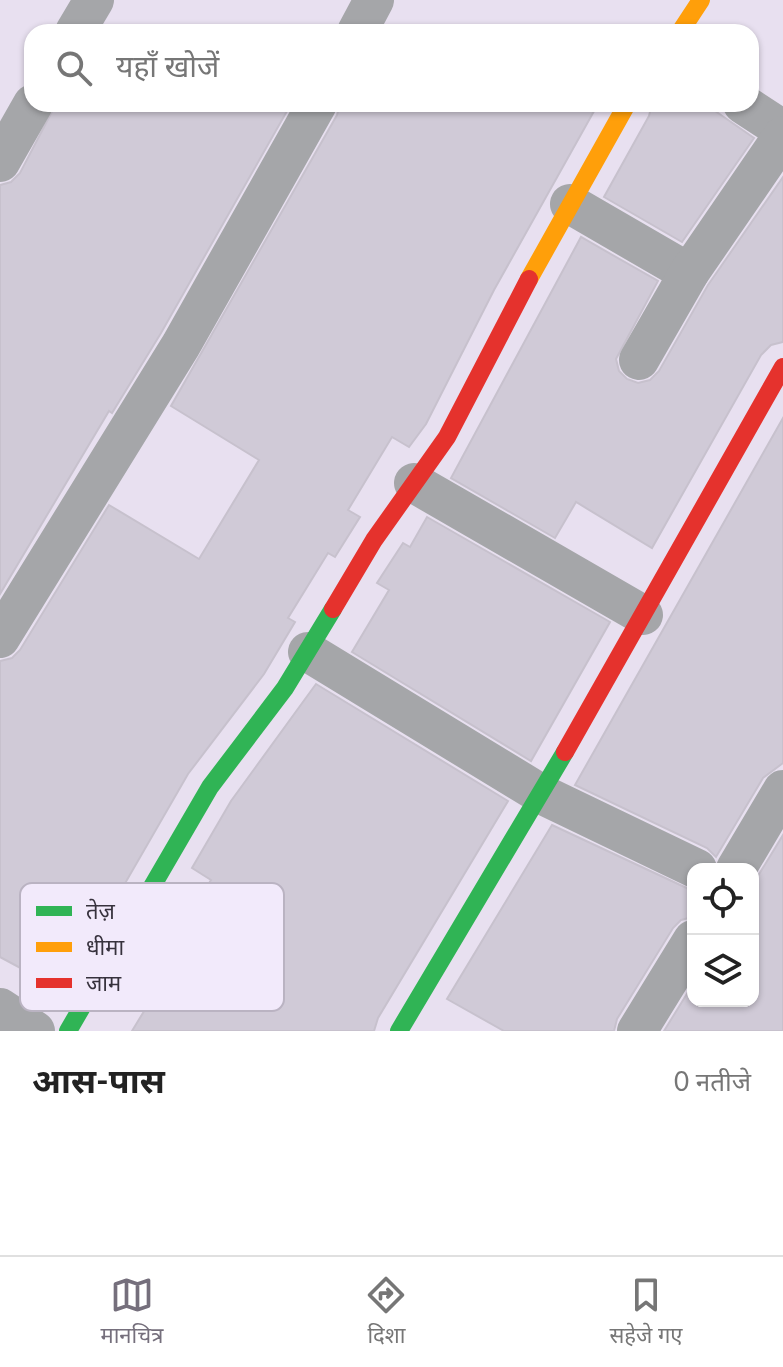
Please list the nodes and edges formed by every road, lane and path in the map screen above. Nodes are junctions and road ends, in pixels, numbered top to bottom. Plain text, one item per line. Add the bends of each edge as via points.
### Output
1 (94, 0) edge
2 (374, 0) edge
3 (701, 0) edge
4 (80, 24) edge
5 (361, 24) edge
6 (685, 24) edge
7 (28, 112) edge
8 (312, 112) edge
9 (622, 112) edge
10 (755, 112) edge
11 (783, 130) edge
12 (783, 136) edge
13 (0, 162) edge
14 (570, 204) junction
15 (689, 273) junction
16 (639, 360) dead end
17 (783, 367) edge
18 (414, 483) junction
19 (643, 615) junction
20 (0, 638) edge
21 (308, 652) junction
22 (783, 790) edge
23 (541, 794) junction
24 (740, 863) edge
25 (687, 864) edge
26 (154, 883) edge
27 (687, 950) edge
28 (0, 1008) edge
29 (80, 1011) edge
30 (35, 1031) edge
31 (68, 1031) edge
32 (399, 1031) edge
33 (637, 1031) edge

1 - 4 street
2 - 5 street
3 - 6 street
7 - 13 street
8 - 20 street via 181,345
9 - 14 street
10 - 11 street
12 - 15 street
14 - 15 street
14 - 18 street via 447,437
15 - 16 street
17 - 19 street
18 - 19 street
18 - 21 street
19 - 23 street
21 - 23 street
21 - 26 street via 210,787
22 - 24 street
23 - 25 street
23 - 32 street
27 - 33 street
28 - 30 street
29 - 31 street

